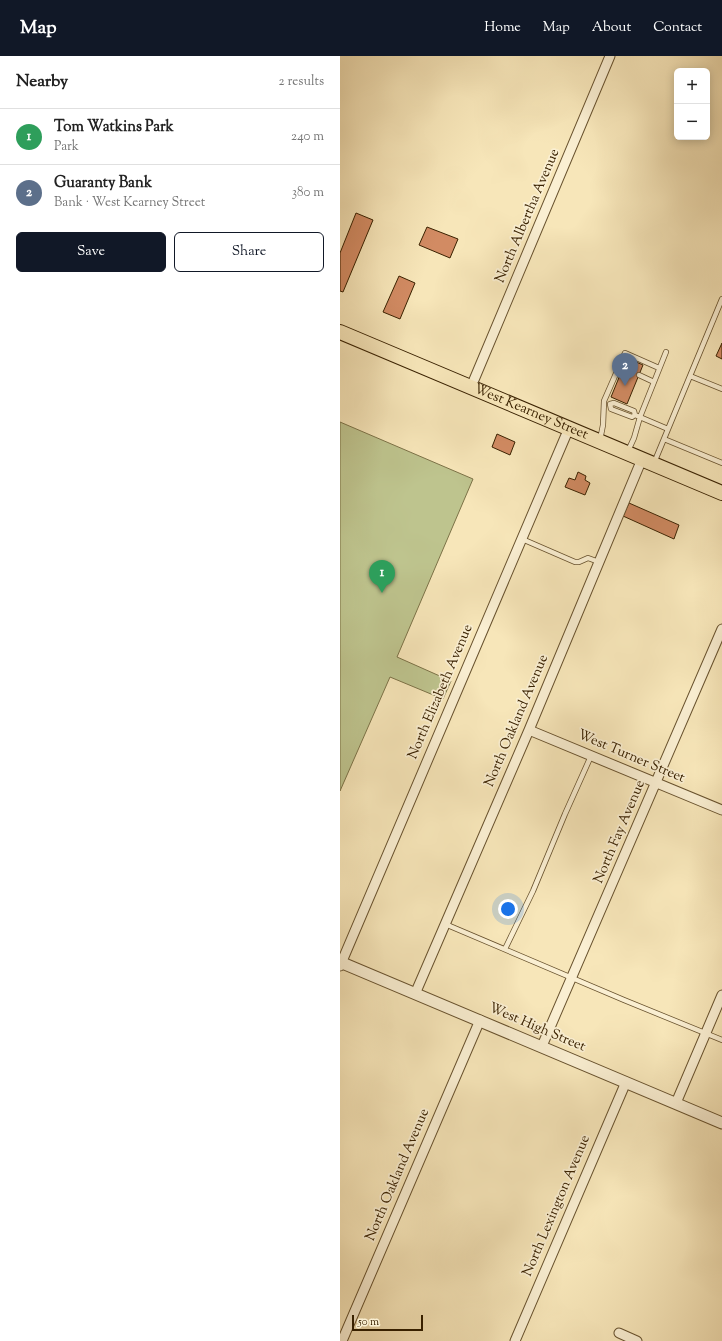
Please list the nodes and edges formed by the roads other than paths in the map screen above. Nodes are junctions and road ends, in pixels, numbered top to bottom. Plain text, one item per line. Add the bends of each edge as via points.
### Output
1 (610, 56) edge
2 (722, 299) edge
3 (340, 332) edge
4 (666, 352) dead end
5 (659, 368) junction
6 (639, 376) dead end
7 (690, 376) junction
8 (654, 382) junction
9 (471, 387) junction
10 (722, 389) edge
11 (604, 401) junction
12 (638, 416) junction
13 (569, 428) junction
14 (668, 429) junction
15 (664, 439) junction
16 (600, 441) junction
17 (627, 453) junction
18 (648, 461) junction
19 (722, 463) edge
20 (722, 493) edge
21 (522, 539) junction
22 (599, 562) junction
23 (722, 629) edge
24 (529, 730) junction
25 (591, 756) junction
26 (656, 783) junction
27 (722, 809) edge
28 (445, 924) junction
29 (505, 949) junction
30 (341, 964) edge
31 (572, 978) junction
32 (415, 994) junction
33 (722, 995) edge
34 (480, 1020) junction
35 (706, 1033) junction
36 (722, 1040) edge
37 (542, 1046) junction
38 (626, 1082) junction
39 (676, 1103) junction
40 (722, 1123) edge
41 (619, 1333) dead end
42 (342, 1341) edge
43 (515, 1341) edge
44 (637, 1341) edge

1 - 9 street, North Albertha Avenue
2 - 7 lane
3 - 9 main road, West Kearney Street
4 - 5 lane
5 - 8 lane
5 - 11 lane via 625,353 621,368
6 - 8 lane
7 - 10 lane
7 - 14 lane
8 - 12 lane
9 - 13 main road, West Kearney Street
11 - 12 lane via 634,411
11 - 16 lane
12 - 14 lane
12 - 17 lane via 634,438
13 - 16 main road, West Kearney Street
13 - 21 street, North Elizabeth Avenue
14 - 15 lane
15 - 18 lane
15 - 19 lane
16 - 17 main road, West Kearney Street
17 - 18 main road, West Kearney Street
18 - 20 main road, West Kearney Street
18 - 22 street, North Oakland Avenue
21 - 22 lane via 575,562 588,558
21 - 30 street, North Elizabeth Avenue
22 - 24 street, North Oakland Avenue
23 - 26 street, North Fay Avenue
24 - 25 street, West Turner Street
24 - 28 street, North Oakland Avenue
25 - 26 street, West Turner Street
25 - 29 lane
26 - 27 street, West Turner Street
26 - 31 street, North Fay Avenue
28 - 29 lane
28 - 32 street, North Oakland Avenue
29 - 31 lane
30 - 32 street, West High Street
31 - 35 lane
31 - 37 street, North Fay Avenue
32 - 34 street, West High Street
33 - 35 street
34 - 37 street, West High Street
34 - 42 street, North Oakland Avenue
35 - 36 lane
35 - 39 street
37 - 38 street, West High Street
38 - 39 street, West High Street
38 - 43 street, North Lexington Avenue
39 - 40 street, West High Street
41 - 44 street

